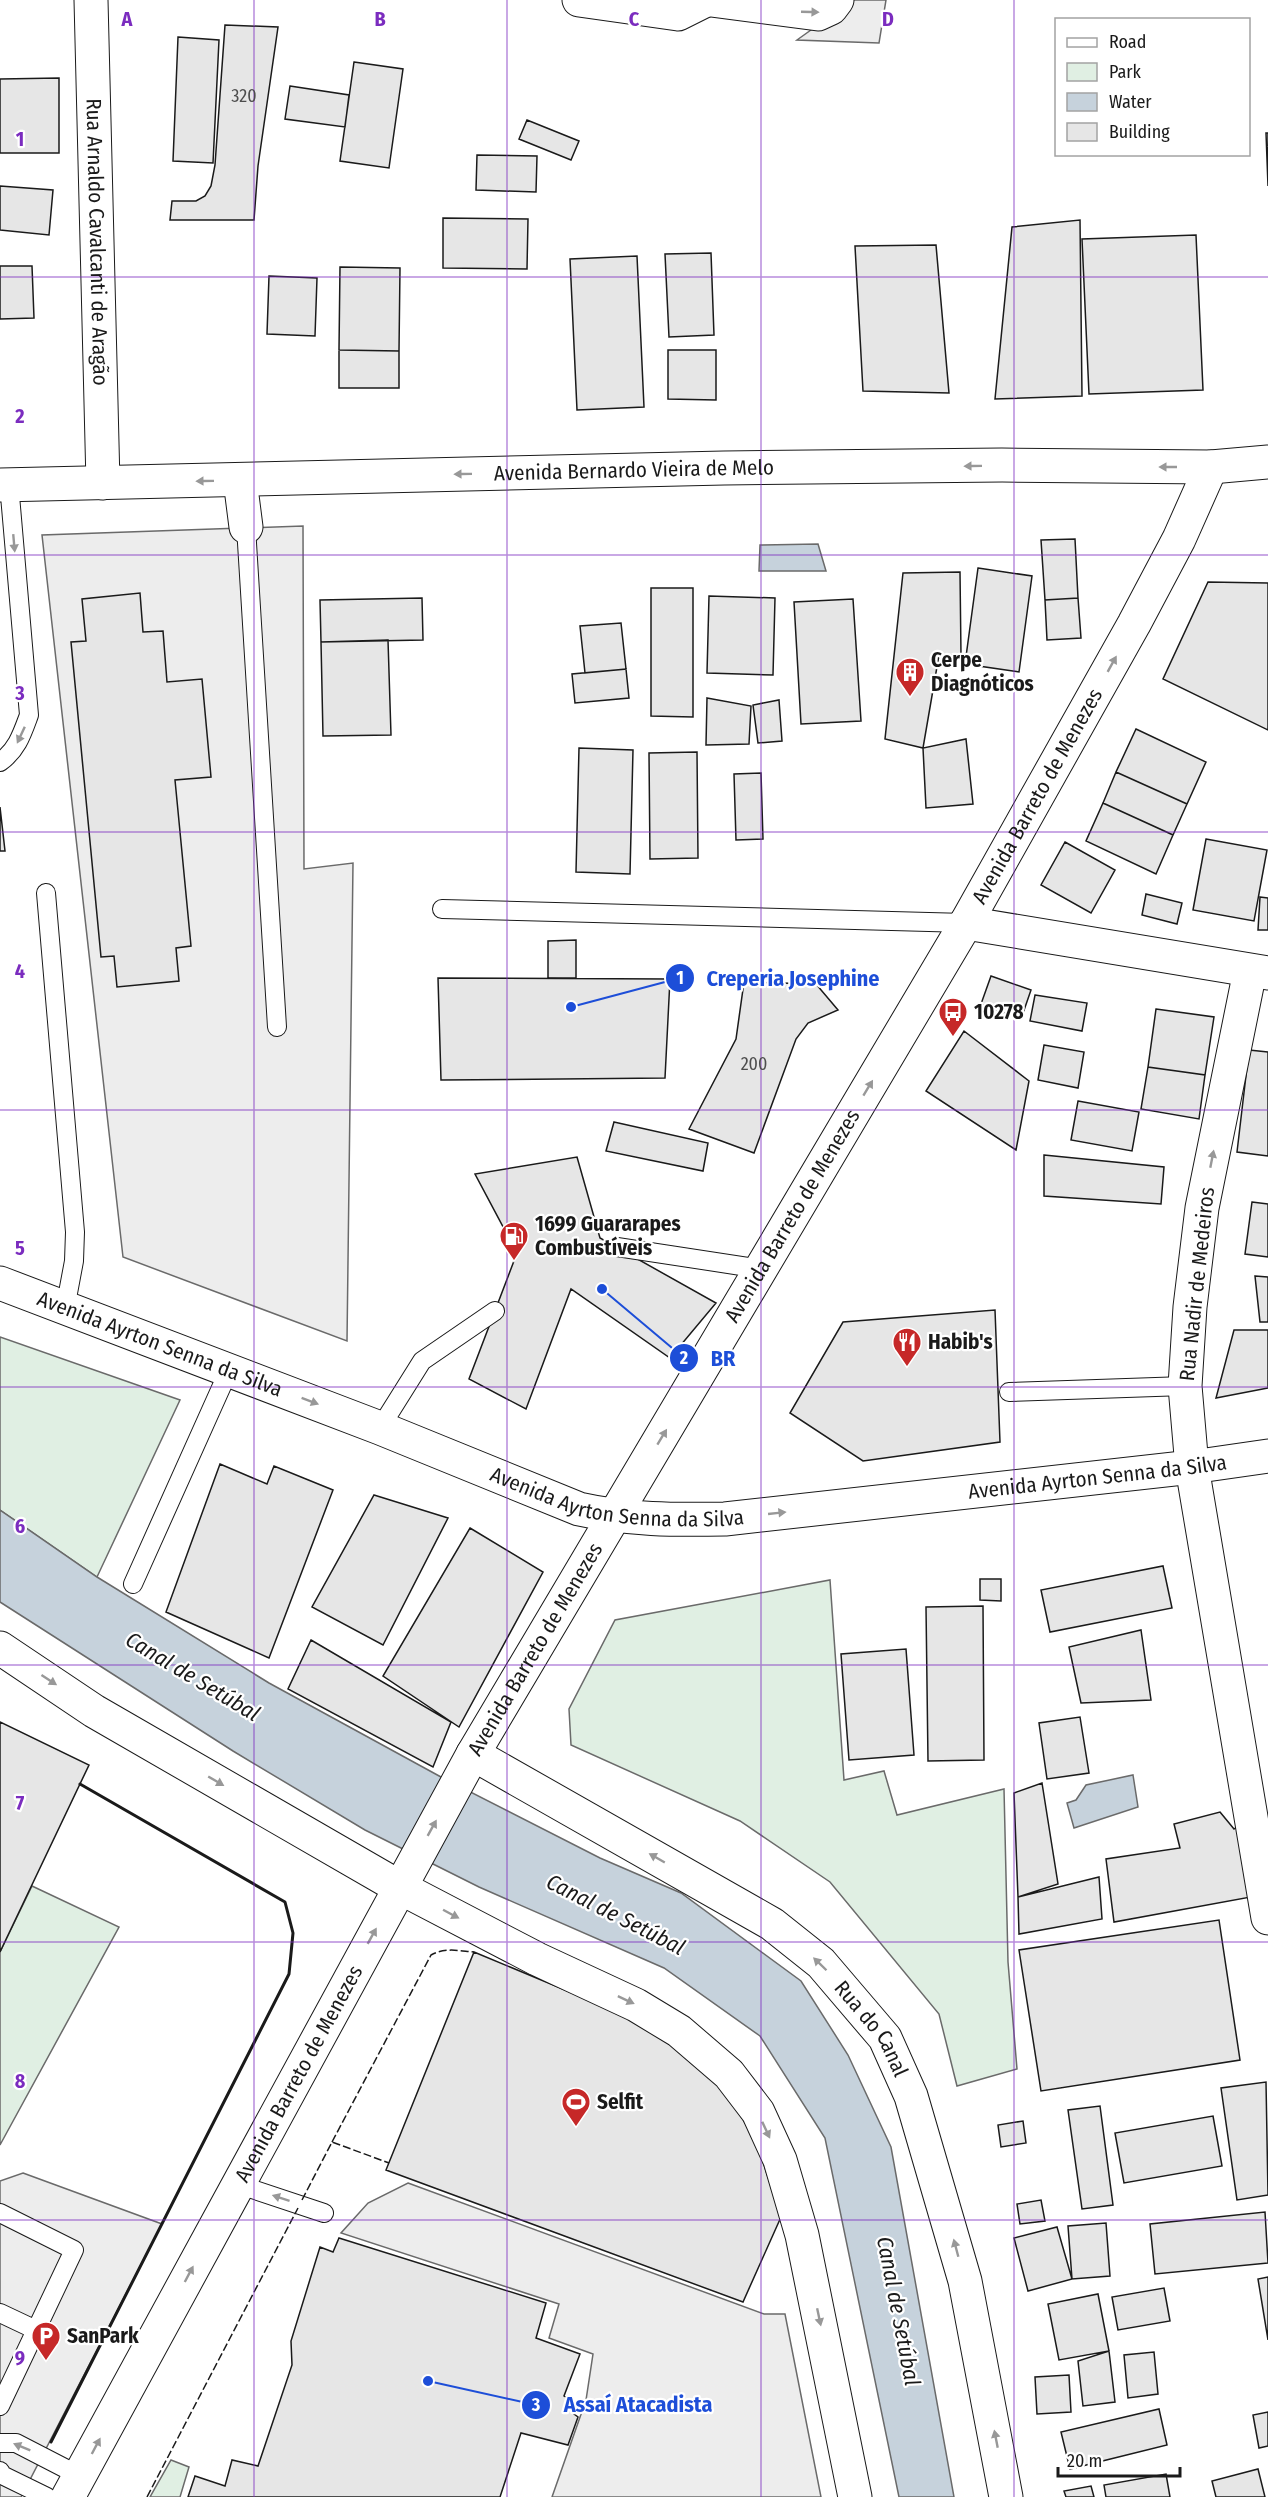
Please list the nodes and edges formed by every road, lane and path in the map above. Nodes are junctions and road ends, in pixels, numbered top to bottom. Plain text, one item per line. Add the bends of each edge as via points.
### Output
1 (91, 0) edge
2 (579, 0) edge
3 (706, 0) edge
4 (711, 0) edge
5 (837, 0) edge
6 (1268, 462) edge
7 (1211, 467) junction
8 (240, 480) junction
9 (102, 483) junction
10 (4, 484) edge
11 (246, 527) joint
12 (0, 762) edge
13 (46, 893) dead end
14 (442, 909) dead end
15 (966, 924) junction
16 (1259, 972) edge
17 (277, 1027) dead end
18 (617, 1247) dead end
19 (761, 1269) junction
20 (0, 1282) edge
21 (65, 1309) junction
22 (495, 1311) dead end
23 (229, 1370) junction
24 (1185, 1386) junction
25 (1009, 1392) dead end
26 (380, 1428) junction
27 (1268, 1456) edge
28 (1192, 1467) junction
29 (614, 1516) junction
30 (133, 1584) dead end
31 (0, 1648) edge
32 (473, 1754) junction
33 (403, 1880) junction
34 (1268, 1918) edge
35 (237, 2184) junction
36 (0, 2213) edge
37 (324, 2213) dead end
38 (0, 2313) edge
39 (36, 2330) junction
40 (0, 2406) edge
41 (0, 2443) edge
42 (0, 2471) edge
43 (74, 2486) edge
44 (47, 2497) edge
45 (855, 2497) edge
46 (1006, 2497) edge

1 - 9 main road, Rua Arnaldo Cavalcanti de Aragão
2 - 3 main road via 678,15
4 -> 5 main road via 818,14
6 - 7 main road, Avenida Bernardo Vieira de Melo
7 -> 8 main road, Avenida Bernardo Vieira de Melo via 712,468
15 -> 7 main road, Avenida Barreto de Menezes via 1134,624
8 -> 9 main road, Avenida Bernardo Vieira de Melo
8 - 11 main road
9 - 10 main road, Avenida Bernardo Vieira de Melo
10 -> 12 lane via 29,715 21,738
11 - 17 lane
13 - 21 lane via 75,1232
14 - 15 lane
15 - 16 main road
19 -> 15 main road, Avenida Barreto de Menezes
24 -> 16 main road, Rua Nadir de Medeiros via 1202,1208
18 - 19 lane
29 -> 19 main road, Avenida Barreto de Menezes
20 - 21 main road, Avenida Ayrton Senna da Silva
21 - 23 main road, Avenida Ayrton Senna da Silva
22 - 26 lane via 422,1361
23 -> 26 main road, Avenida Ayrton Senna da Silva
23 - 30 lane
24 - 25 lane
24 - 28 main road, Rua Nadir de Medeiros
26 - 29 main road, Avenida Ayrton Senna da Silva via 579,1509
27 - 28 main road, Avenida Ayrton Senna da Silva
29 -> 28 main road, Avenida Ayrton Senna da Silva via 725,1519
28 - 34 main road, Rua Nadir de Medeiros
29 - 32 main road, Avenida Barreto de Menezes
31 -> 33 main road via 94,1711
33 -> 32 main road, Avenida Barreto de Menezes
46 -> 32 main road, Rua do Canal via 965,2281 911,2096 885,2038 820,1963 772,1924
35 -> 33 main road, Avenida Barreto de Menezes
33 -> 45 main road via 537,1959 636,2005 679,2031 729,2074 758,2112 780,2160 802,2235
37 -> 35 lane
43 -> 35 main road, Avenida Barreto de Menezes
36 - 39 lane via 74,2250
38 - 39 lane
39 - 40 lane
43 -> 41 lane via 16,2443
42 - 44 lane

